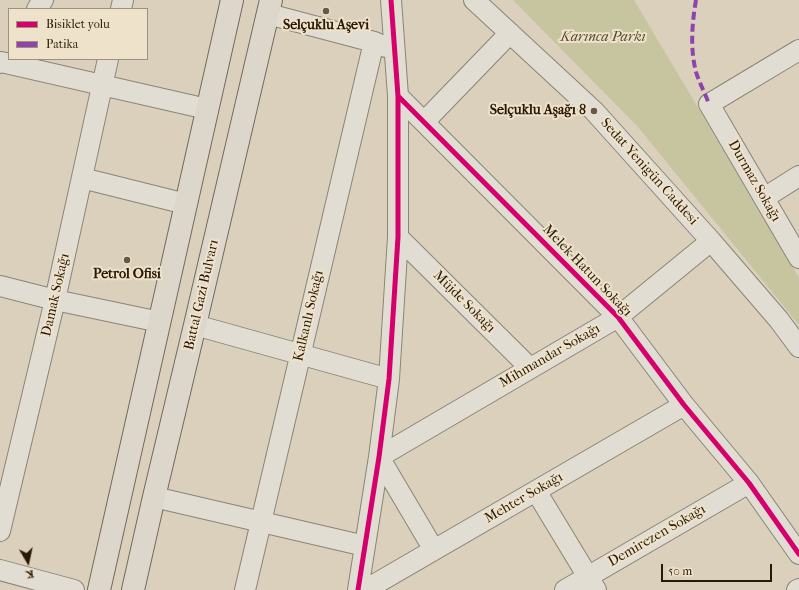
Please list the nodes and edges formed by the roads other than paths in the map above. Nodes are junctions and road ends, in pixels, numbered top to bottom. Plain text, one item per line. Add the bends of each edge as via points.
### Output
1 (232, 0) edge
2 (391, 0) edge
3 (467, 0) edge
4 (480, 6) edge
5 (270, 7) edge
6 (510, 34) junction
7 (374, 42) junction
8 (394, 50) junction
9 (799, 50) edge
10 (10, 60) edge
11 (108, 60) edge
12 (102, 85) junction
13 (398, 96) junction
14 (207, 109) junction
15 (424, 122) junction
16 (799, 176) edge
17 (82, 178) junction
18 (764, 198) junction
19 (186, 204) junction
20 (398, 237) junction
21 (711, 241) junction
22 (799, 258) edge
23 (0, 286) edge
24 (56, 300) junction
25 (618, 317) junction
26 (160, 322) junction
27 (195, 325) junction
28 (799, 346) edge
29 (300, 354) junction
30 (530, 368) junction
31 (389, 379) junction
32 (684, 405) junction
33 (379, 457) junction
34 (749, 483) junction
35 (536, 491) junction
36 (154, 497) junction
37 (262, 523) junction
38 (0, 531) edge
39 (365, 546) junction
40 (434, 550) junction
41 (799, 554) edge
42 (0, 570) edge
43 (592, 583) edge
44 (386, 585) edge
45 (74, 590) edge
46 (99, 590) edge
47 (134, 590) edge
48 (245, 590) edge
49 (358, 590) edge
50 (365, 590) edge
51 (565, 590) edge

1 - 14 main road
2 - 8 street
3 - 4 street, Sedat Yenigün Caddesi
4 - 6 street, Sedat Yenigün Caddesi
5 - 7 street
5 - 27 main road, Battal Gazi Bulvarı
6 - 15 street
6 - 21 street, Sedat Yenigün Caddesi via 594,111
7 - 8 street
7 - 29 street, Kalkanlı Sokağı
8 - 13 street
9 - 18 street, Durmaz Sokağı via 709,104
10 - 12 street
11 - 12 street, Damak Sokağı
12 - 14 street
12 - 17 street, Damak Sokağı
13 - 15 street, Melek Hatun Sokağı
13 - 20 street
14 - 19 main road
15 - 25 street, Melek Hatun Sokağı
16 - 18 street
17 - 19 street
17 - 24 street, Damak Sokağı
18 - 22 street, Durmaz Sokağı
19 - 26 main road
20 - 30 street, Müjde Sokağı
20 - 31 street
21 - 25 street, Mihmandar Sokağı
21 - 28 street, Sedat Yenigün Caddesi
23 - 24 street
24 - 26 street
24 - 38 street, Damak Sokağı
25 - 30 street, Mihmandar Sokağı
25 - 32 street, Melek Hatun Sokağı
26 - 46 main road
27 - 29 street
27 - 36 main road, Battal Gazi Bulvarı
29 - 31 street
29 - 37 street, Kalkanlı Sokağı
30 - 33 street, Mihmandar Sokağı
31 - 33 street
32 - 34 street, Melek Hatun Sokağı
32 - 35 street, Mehter Sokağı
33 - 39 street
33 - 40 street
34 - 41 street, Melek Hatun Sokağı
34 - 43 street, Demirezen Sokağı
35 - 40 street, Mehter Sokağı
35 - 43 street
36 - 37 street
36 - 47 main road, Battal Gazi Bulvarı
37 - 39 street
37 - 48 street, Kalkanlı Sokağı
39 - 49 street
40 - 44 street, Mehter Sokağı
42 - 45 street
43 - 51 street, Demirezen Sokağı
44 - 50 street, Mehter Sokağı

